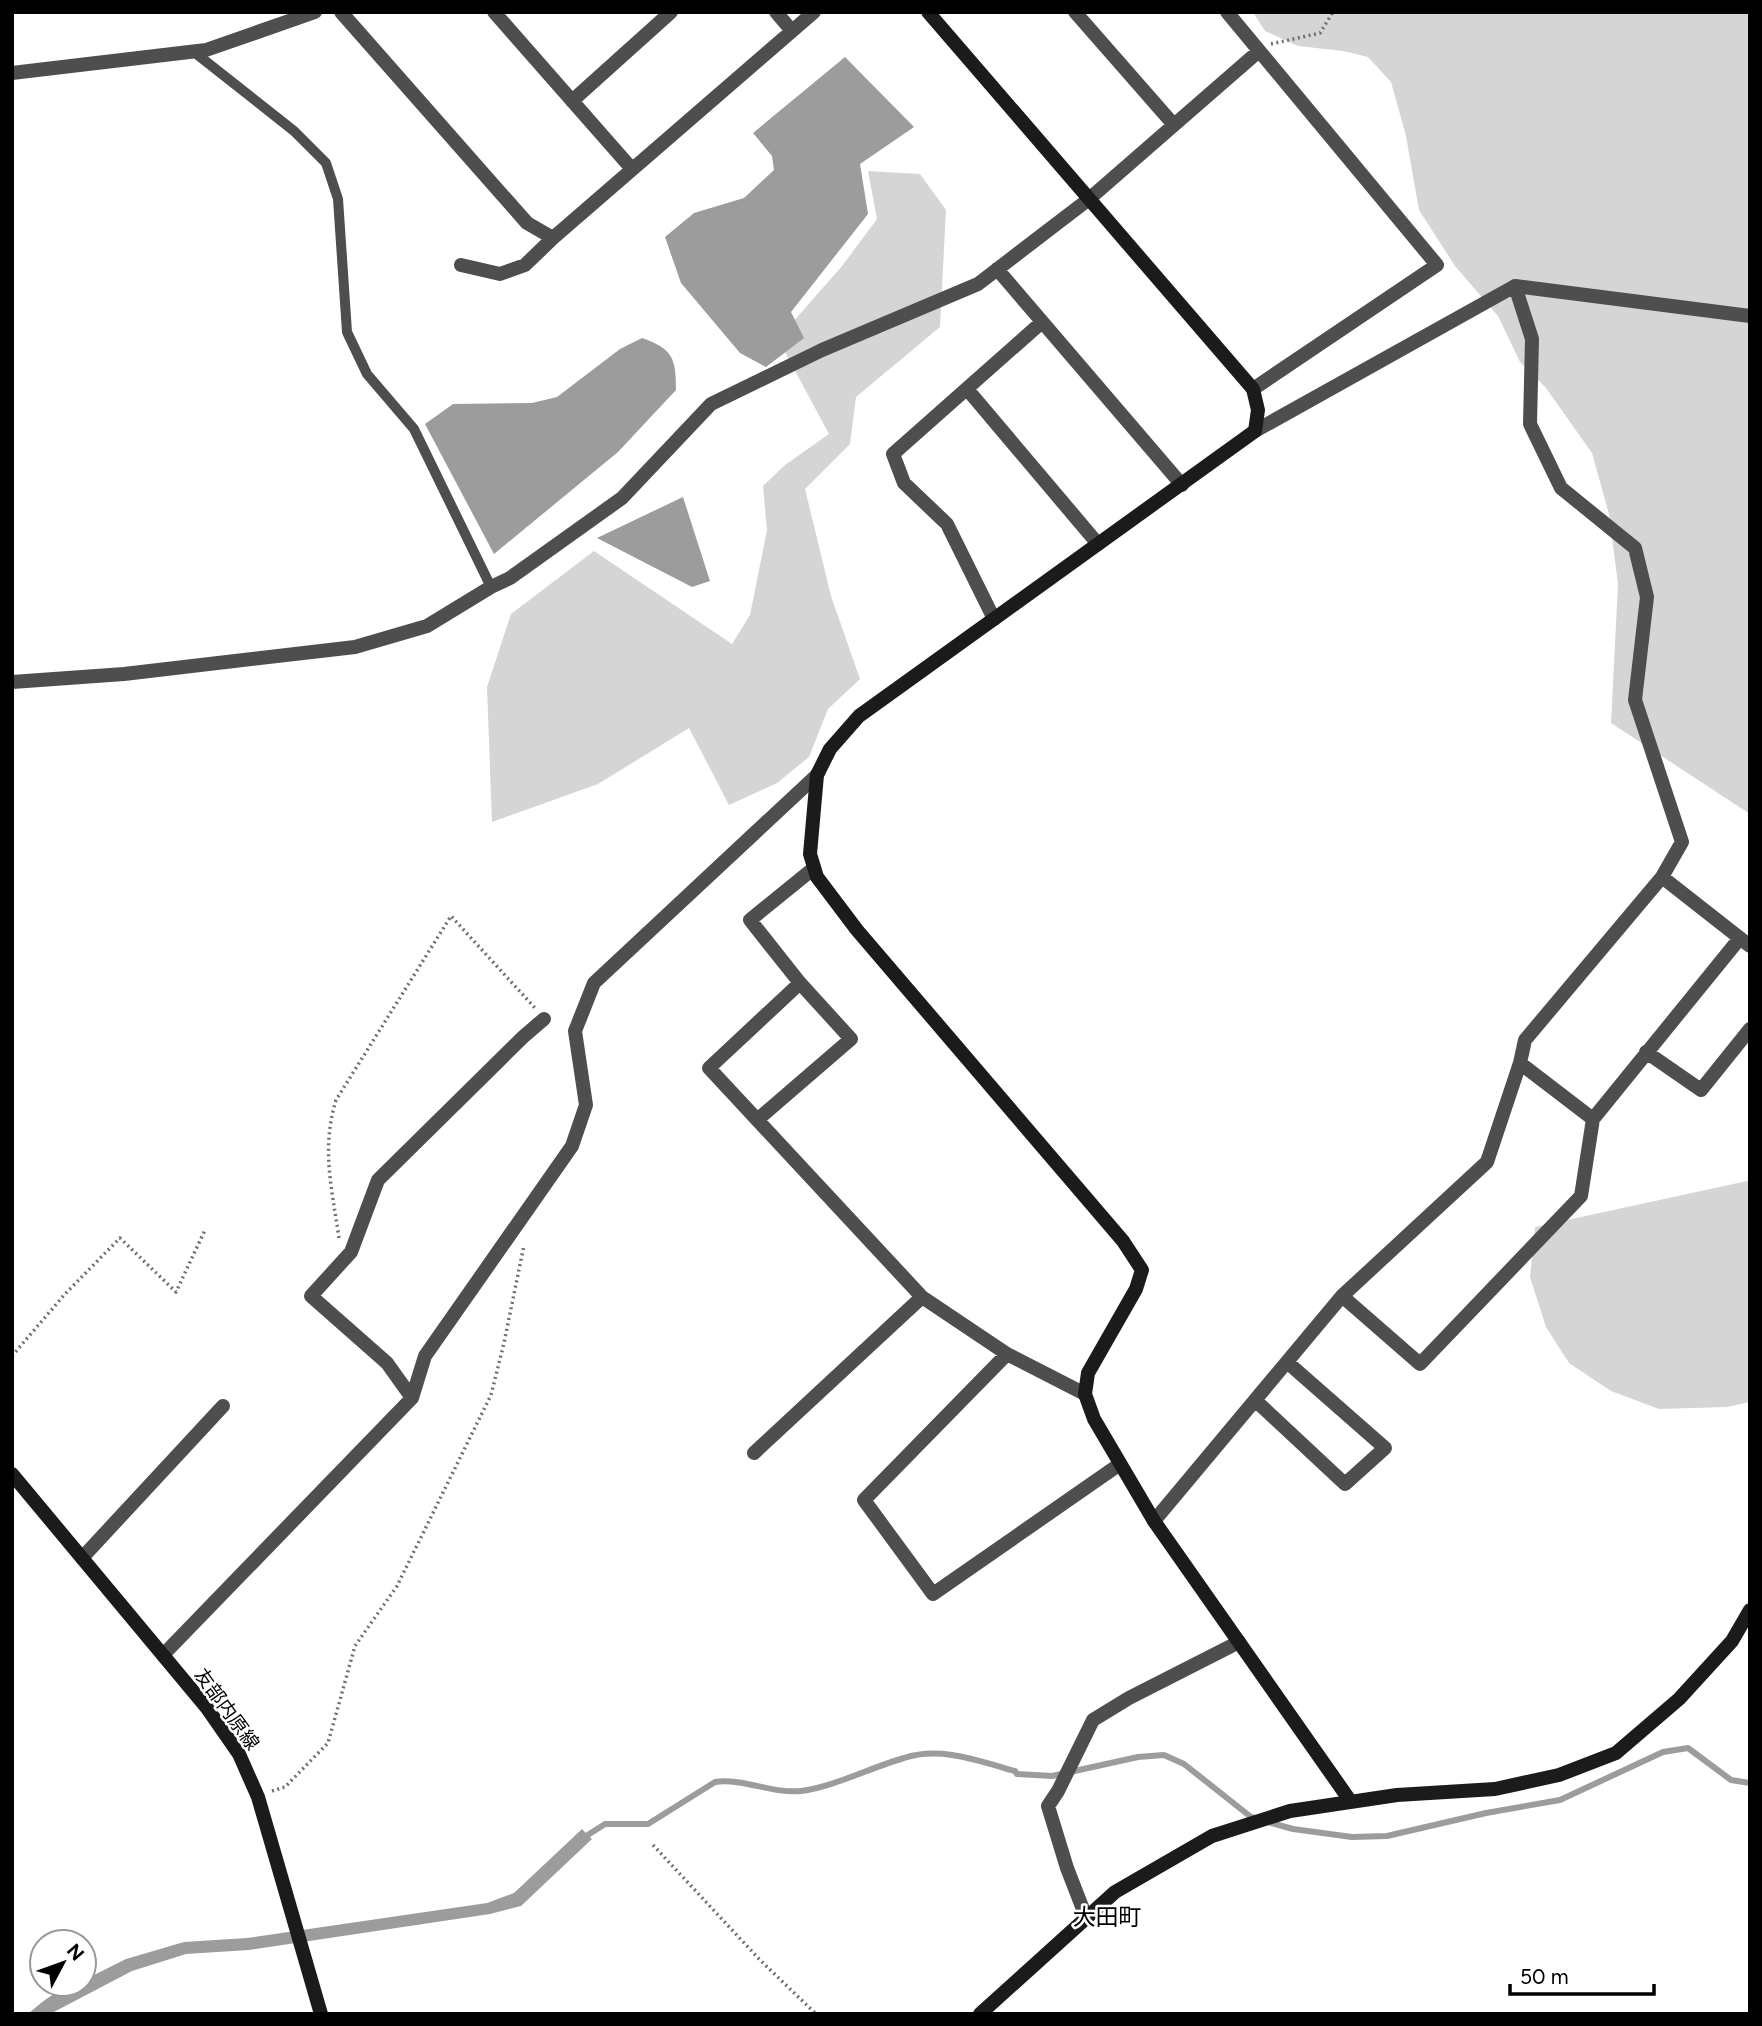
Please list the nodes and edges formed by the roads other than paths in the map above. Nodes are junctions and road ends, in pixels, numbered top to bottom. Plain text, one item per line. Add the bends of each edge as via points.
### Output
1 (315, 12) edge
2 (341, 12) edge
3 (671, 12) edge
4 (776, 12) edge
5 (814, 12) edge
6 (928, 12) edge
7 (1075, 12) edge
8 (1227, 12) edge
9 (498, 14) edge
10 (792, 31) junction
11 (1259, 51) junction
12 (194, 52) junction
13 (12, 73) edge
14 (572, 101) junction
15 (1174, 125) junction
16 (632, 169) junction
17 (1089, 199) junction
18 (553, 238) junction
19 (461, 265) dead end
20 (997, 269) junction
21 (1515, 286) junction
22 (1750, 316) edge
23 (1042, 322) junction
24 (967, 389) junction
25 (1253, 389) junction
26 (1255, 431) junction
27 (1182, 485) junction
28 (1098, 544) junction
29 (491, 587) junction
30 (994, 619) junction
31 (12, 682) edge
32 (817, 775) junction
33 (814, 868) junction
34 (1662, 877) junction
35 (1745, 942) edge
36 (800, 983) junction
37 (544, 1019) road end
38 (1750, 1029) edge
39 (1646, 1052) junction
40 (1520, 1063) junction
41 (757, 1119) junction
42 (1593, 1119) junction
43 (1342, 1296) junction
44 (922, 1297) junction
45 (1007, 1354) junction
46 (1287, 1362) junction
47 (1086, 1394) junction
48 (411, 1398) junction
49 (1255, 1400) junction
50 (223, 1406) dead end
51 (754, 1452) dead end
52 (1121, 1464) junction
53 (12, 1474) edge
54 (1154, 1521) junction
55 (82, 1558) junction
56 (1750, 1610) edge
57 (1239, 1642) junction
58 (163, 1655) junction
59 (1351, 1802) junction
60 (1086, 1917) junction
61 (321, 2014) edge
62 (980, 2014) edge

1 - 12 street
2 - 18 street via 527,223
3 - 14 street
4 - 10 street
5 - 10 street
6 - 17 street
7 - 15 street
8 - 11 street
9 - 14 street
10 - 16 street
11 - 15 street
11 - 25 street via 1437,265
12 - 13 street
12 - 29 lane via 327,163 338,199 347,332 367,374 414,429
14 - 16 street
15 - 17 street
16 - 18 street
17 - 20 street
17 - 25 street
18 - 19 street via 525,265 500,274
20 - 23 street
20 - 29 street via 978,284 822,350 711,404 622,498
21 - 22 street
21 - 26 street
21 - 34 street via 1532,339 1530,424 1561,488 1635,548 1647,597 1635,699 1682,842
23 - 24 street
23 - 27 street
24 - 28 street
24 - 30 street via 893,454 904,483 947,524
25 - 26 street via 1258,410
26 - 27 street
27 - 28 street
28 - 30 street
29 - 31 street via 427,626 355,647
30 - 32 street via 859,716 830,749
32 - 33 street via 810,855
32 - 48 street via 594,983 575,1031 586,1105 572,1146 425,1356
33 - 36 street via 750,920
33 - 47 street via 857,930 1123,1241 1142,1270 1136,1289 1088,1373
34 - 35 street
34 - 40 street via 1525,1040
35 - 39 street
36 - 41 street via 709,1068
36 - 41 street via 851,1039
37 - 48 street via 377,1180 351,1252 311,1296 387,1363
38 - 39 street via 1701,1090
39 - 42 street
40 - 42 street
40 - 43 street via 1488,1162
41 - 44 street
42 - 43 street via 1581,1196 1420,1364
43 - 46 street
44 - 45 street
44 - 51 street
45 - 47 street
45 - 52 street via 864,1500 933,1594
46 - 49 street
46 - 49 street via 1385,1448 1345,1484
47 - 52 street via 1094,1419
48 - 58 street
49 - 54 street
50 - 55 street
52 - 54 street
53 - 55 street, 友部内原線
54 - 57 street
55 - 58 street, 友部内原線
56 - 59 street via 1732,1641 1679,1699 1616,1753 1559,1776 1495,1788
57 - 59 street
57 - 60 street via 1093,1720 1048,1806
58 - 61 street, 友部内原線 via 239,1754 258,1797
59 - 60 street via 1290,1811 1212,1836 1115,1892
60 - 62 street

